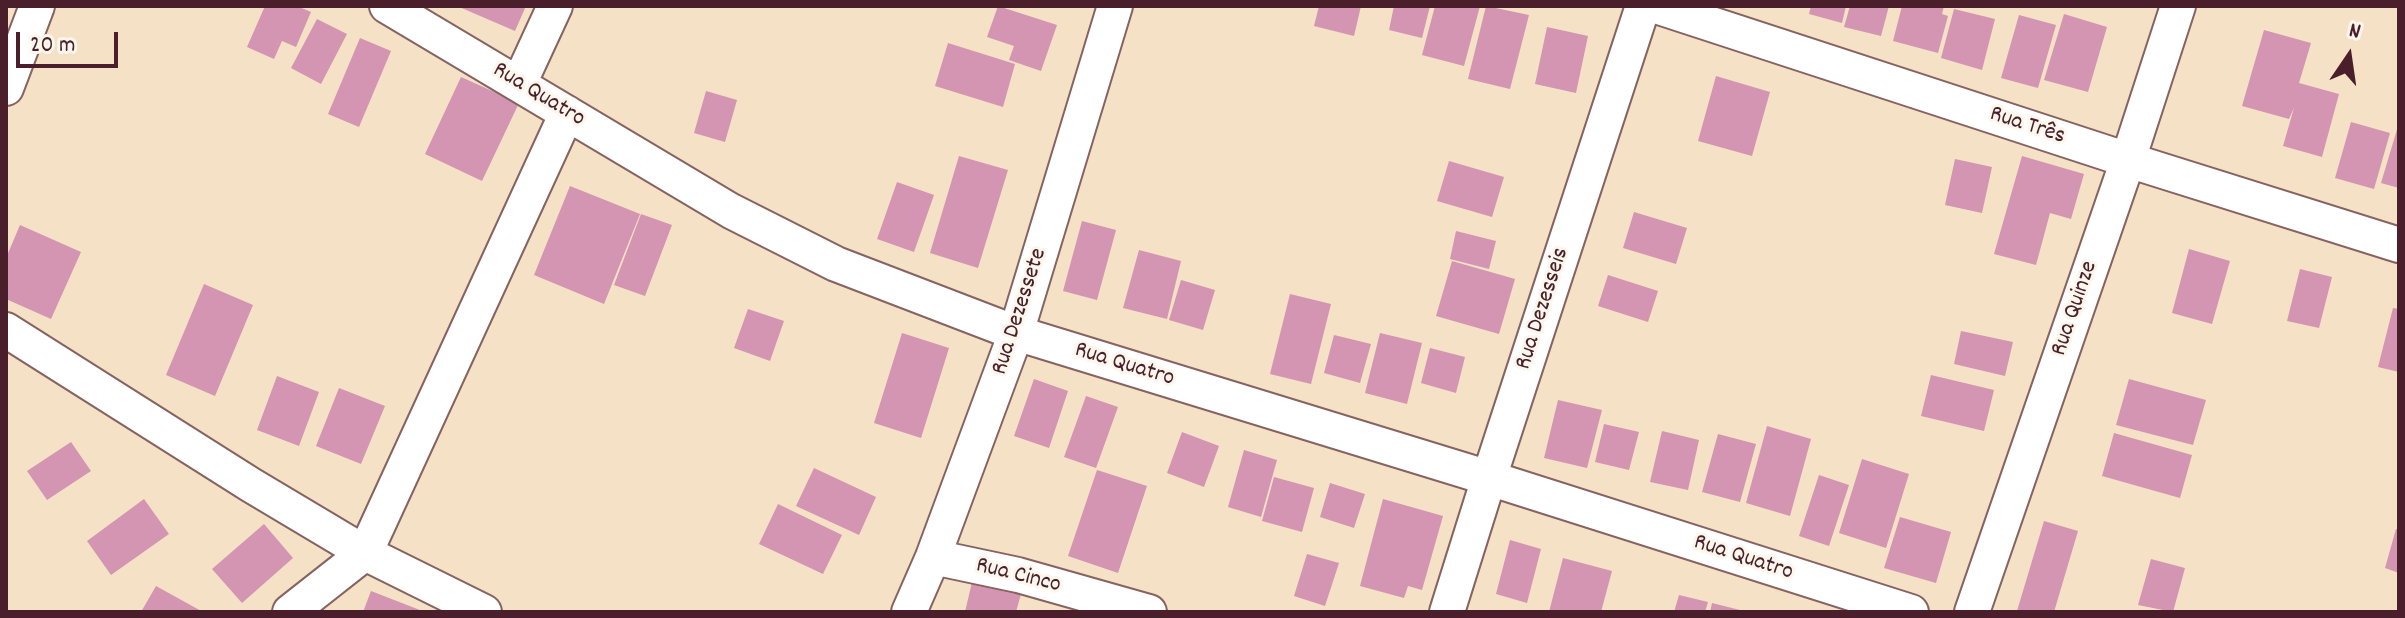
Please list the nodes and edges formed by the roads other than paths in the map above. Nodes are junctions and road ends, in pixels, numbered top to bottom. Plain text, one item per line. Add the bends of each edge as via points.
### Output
1 (37, 6) edge
2 (387, 6) edge
3 (555, 6) edge
4 (1115, 6) edge
5 (1643, 6) edge
6 (1656, 6) edge
7 (2178, 6) edge
8 (519, 84) junction
9 (6, 88) edge
10 (567, 113) junction
11 (2128, 160) junction
12 (2399, 245) edge
13 (6, 330) edge
14 (1016, 333) junction
15 (1489, 478) junction
16 (365, 553) junction
17 (933, 557) junction
18 (290, 612) edge
19 (484, 612) edge
20 (909, 612) edge
21 (1149, 612) edge
22 (1447, 612) edge
23 (1911, 612) edge
24 (1972, 612) edge

1 - 9 street
2 - 8 street, Rua Quatro
3 - 8 street
4 - 14 street, Rua Dezessete
5 - 15 street, Rua Dezesseis
6 - 11 street, Rua Três
7 - 11 street, Rua Quinze
8 - 10 street, Rua Quatro
10 - 14 street, Rua Quatro via 731,211 836,264
10 - 16 street
11 - 12 street, Rua Três
11 - 24 street, Rua Quinze
13 - 16 street
14 - 15 street, Rua Quatro
14 - 17 street, Rua Dezessete
15 - 22 street, Rua Dezesseis
15 - 23 street, Rua Quatro
16 - 18 street
16 - 19 street
17 - 20 street, Rua Dezessete
17 - 21 street, Rua Cinco

